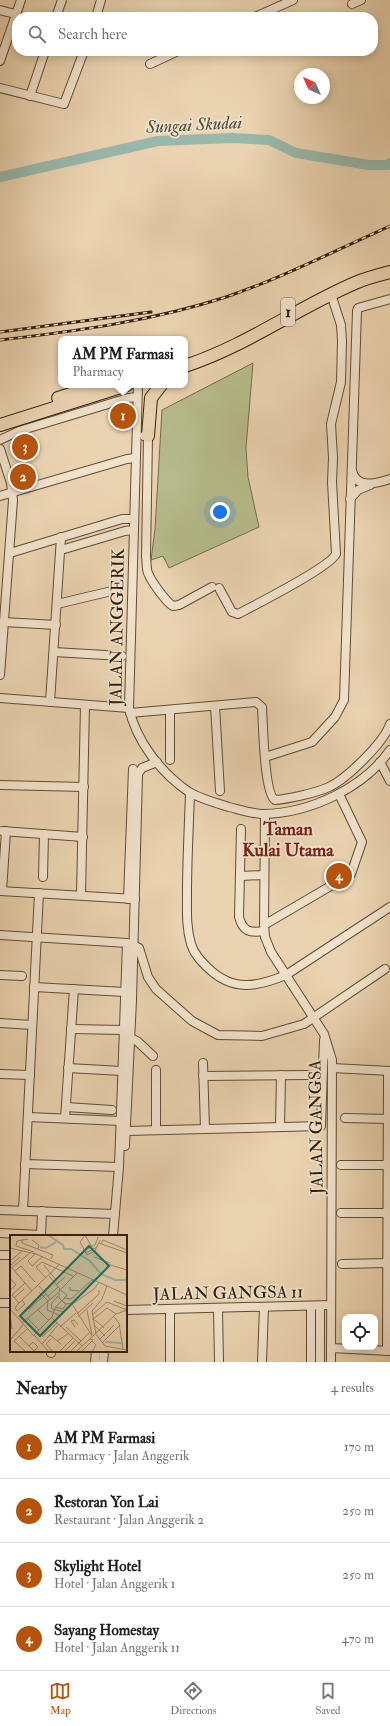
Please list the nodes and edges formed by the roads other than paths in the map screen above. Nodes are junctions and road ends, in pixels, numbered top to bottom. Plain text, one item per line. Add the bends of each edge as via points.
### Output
1 (21, 0) edge
2 (62, 0) edge
3 (102, 0) edge
4 (293, 0) edge
5 (361, 0) edge
6 (352, 4) dead end
7 (0, 10) edge
8 (17, 12) edge
9 (58, 12) edge
10 (98, 12) edge
11 (265, 12) edge
12 (12, 13) edge
13 (12, 24) edge
14 (2, 49) edge
15 (43, 56) edge
16 (82, 56) edge
17 (167, 56) edge
18 (0, 61) edge
19 (150, 64) dead end
20 (0, 88) edge
21 (30, 96) junction
22 (390, 264) edge
23 (390, 272) edge
24 (331, 294) junction
25 (390, 299) edge
26 (188, 363) edge
27 (188, 364) edge
28 (90, 388) edge
29 (118, 388) edge
30 (138, 388) edge
31 (159, 388) edge
32 (137, 397) junction
33 (0, 417) edge
34 (0, 425) edge
35 (142, 436) junction
36 (0, 440) edge
37 (0, 449) edge
38 (135, 458) junction
39 (352, 466) junction
40 (390, 479) edge
41 (371, 484) junction
42 (12, 492) junction
43 (0, 496) edge
44 (350, 499) junction
45 (134, 519) junction
46 (133, 530) junction
47 (62, 537) junction
48 (61, 550) junction
49 (10, 553) junction
50 (4, 574) edge
51 (116, 590) dead end
52 (57, 604) junction
53 (4, 622) junction
54 (56, 625) junction
55 (54, 652) junction
56 (1, 653) edge
57 (122, 656) dead end
58 (0, 675) edge
59 (0, 698) edge
60 (50, 702) junction
61 (85, 705) junction
62 (215, 706) junction
63 (130, 710) junction
64 (170, 710) junction
65 (390, 724) edge
66 (390, 750) edge
67 (265, 757) junction
68 (170, 760) dead end
69 (157, 762) junction
70 (380, 762) junction
71 (133, 768) dead end
72 (390, 781) edge
73 (0, 785) edge
74 (84, 787) junction
75 (220, 791) dead end
76 (190, 793) junction
77 (339, 794) junction
78 (265, 814) junction
79 (241, 829) dead end
80 (44, 834) junction
81 (83, 837) junction
82 (264, 875) junction
83 (240, 876) junction
84 (42, 877) dead end
85 (1, 891) edge
86 (39, 893) junction
87 (81, 895) junction
88 (131, 899) junction
89 (390, 907) edge
90 (264, 928) junction
91 (0, 935) edge
92 (37, 937) junction
93 (130, 944) junction
94 (385, 969) dead end
95 (0, 975) edge
96 (286, 975) junction
97 (22, 976) dead end
98 (34, 987) junction
99 (74, 989) junction
100 (126, 992) junction
101 (315, 1018) junction
102 (0, 1023) edge
103 (32, 1025) junction
104 (71, 1029) junction
105 (124, 1030) junction
106 (325, 1036) junction
107 (130, 1038) junction
108 (153, 1056) dead end
109 (203, 1063) dead end
110 (68, 1068) junction
111 (332, 1068) junction
112 (156, 1070) dead end
113 (122, 1071) junction
114 (389, 1071) edge
115 (0, 1074) edge
116 (30, 1075) junction
117 (281, 1075) junction
118 (308, 1075) dead end
119 (203, 1076) junction
120 (66, 1107) junction
121 (112, 1110) dead end
122 (28, 1117) junction
123 (65, 1118) junction
124 (345, 1118) dead end
125 (388, 1118) junction
126 (121, 1121) junction
127 (280, 1127) junction
128 (205, 1129) junction
129 (156, 1130) junction
130 (126, 1131) junction
131 (25, 1164) junction
132 (341, 1165) dead end
133 (388, 1165) junction
134 (119, 1167) junction
135 (0, 1210) edge
136 (23, 1211) junction
137 (42, 1212) junction
138 (341, 1213) dead end
139 (388, 1213) junction
140 (115, 1214) junction
141 (0, 1233) edge
142 (27, 1235) edge
143 (41, 1235) edge
144 (113, 1235) edge
145 (388, 1263) junction
146 (342, 1264) dead end
147 (331, 1305) junction
148 (316, 1306) junction
149 (264, 1307) junction
150 (218, 1308) junction
151 (170, 1309) junction
152 (127, 1310) edge
153 (331, 1348) junction
154 (389, 1351) edge
155 (96, 1352) edge
156 (104, 1352) edge
157 (95, 1362) edge
158 (103, 1362) edge
159 (170, 1362) edge
160 (219, 1362) edge
161 (262, 1362) edge
162 (311, 1362) edge
163 (320, 1362) edge
164 (331, 1362) edge

1 - 8 street
2 - 9 street
3 - 10 street
4 - 11 street
5 - 6 street
7 - 12 street
13 - 14 street
14 - 18 street
15 - 21 street
16 - 21 street via 64,104
17 - 19 street
20 - 21 street
22 - 26 highway, 1 via 329,289
23 - 24 highway, 1 via 357,282
24 - 27 highway, 1 via 243,342
24 - 35 street via 341,325 342,341 341,382 331,424 336,554 331,561 238,614 232,612 216,587 178,605 168,603 150,578 146,557
25 - 39 street via 358,308 357,311
28 - 33 highway
29 - 34 highway
30 - 32 street, JALAN ANGGERIK
31 - 35 highway via 151,398
32 - 35 street, JALAN ANGGERIK
32 - 36 street via 19,431
35 - 38 street, JALAN ANGGERIK
37 - 42 street
38 - 42 street
38 - 45 street, JALAN ANGGERIK
39 - 41 street via 357,480
39 - 44 street
40 - 41 street
41 - 44 street via 358,490
42 - 43 street
42 - 49 street
44 - 67 street via 344,700 336,717 312,742
45 - 46 street, JALAN ANGGERIK
45 - 47 street via 122,519
46 - 48 street
46 - 63 street, JALAN ANGGERIK
47 - 48 street
47 - 49 street
48 - 52 street
49 - 50 street
50 - 53 street
51 - 52 street
52 - 54 street
53 - 54 street
53 - 56 street
54 - 55 street
55 - 57 street
55 - 60 street
56 - 58 street
59 - 60 street
60 - 61 street
61 - 63 street
61 - 74 street
62 - 64 street
62 - 67 street via 260,703
62 - 75 street
63 - 64 street
63 - 69 street, JALAN ANGGERIK via 143,742
64 - 68 street
65 - 67 street via 374,749 330,787 275,800 270,795
66 - 70 street, JALAN ANGGERIK
69 - 76 street, JALAN ANGGERIK
69 - 88 street via 142,768 138,774
70 - 72 street
70 - 77 street, JALAN ANGGERIK via 360,781
71 - 88 street
73 - 74 street
74 - 81 street
76 - 78 street, JALAN ANGGERIK via 245,812
76 - 96 street via 187,856 188,926 198,959 216,976 231,983 251,986
77 - 78 street, JALAN ANGGERIK via 300,808
77 - 90 street via 362,842 351,874
78 - 82 street, JALAN GANGSA
79 - 83 street
80 - 81 street
80 - 84 street
80 - 85 street via 4,831
81 - 87 street
82 - 83 street
82 - 90 street, JALAN GANGSA
83 - 90 street via 241,926 250,932
85 - 86 street
86 - 87 street
86 - 92 street
87 - 88 street
88 - 93 street
89 - 96 street
90 - 96 street, JALAN GANGSA via 271,952
91 - 92 street
92 - 93 street
92 - 98 street
93 - 100 street
93 - 101 street via 139,948 148,977 156,989 192,1021 218,1035 262,1036 290,1029
93 - 107 street
94 - 101 street
95 - 97 street
96 - 101 street, JALAN GANGSA
98 - 99 street
98 - 103 street
99 - 100 street
99 - 104 street
100 - 105 street
101 - 106 street, JALAN GANGSA
102 - 103 street
103 - 116 street
104 - 105 street
104 - 110 street
105 - 113 street
106 - 111 street, JALAN GANGSA
106 - 127 street via 321,1126
107 - 108 street via 137,1040
107 - 130 street
109 - 119 street
110 - 113 street
110 - 120 street
111 - 114 street
111 - 147 street, JALAN GANGSA
112 - 129 street
113 - 126 street
114 - 125 street
115 - 116 street
116 - 122 street
117 - 118 street
117 - 119 street
117 - 127 street
119 - 128 street
120 - 121 street
120 - 123 street
122 - 123 street
122 - 131 street
123 - 126 street
124 - 125 street
125 - 133 street
126 - 134 street
127 - 128 street
128 - 129 street
129 - 130 street
130 - 134 street via 124,1152
131 - 134 street
131 - 136 street
132 - 133 street
133 - 139 street
134 - 140 street
135 - 136 street
136 - 137 street
137 - 140 street
137 - 143 street
138 - 139 street
139 - 145 street
140 - 144 street
141 - 142 street
145 - 146 street
145 - 154 street
147 - 148 street, JALAN GANGSA 11
147 - 153 street, JALAN GANGSA
148 - 149 street, JALAN GANGSA 11
148 - 162 street
148 - 163 street
149 - 150 street, JALAN GANGSA 11
149 - 161 street
150 - 151 street, JALAN GANGSA 11
150 - 160 street
151 - 152 street, JALAN GANGSA 11
151 - 159 street
153 - 154 street
153 - 164 street, JALAN GANGSA
155 - 157 street
156 - 158 street

